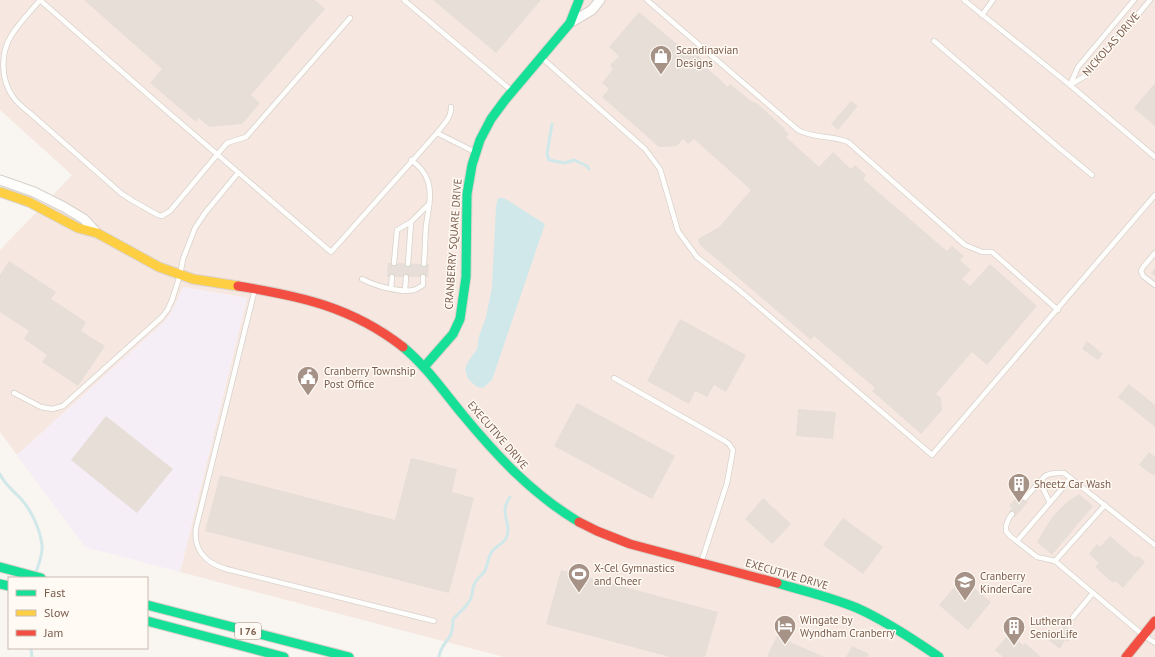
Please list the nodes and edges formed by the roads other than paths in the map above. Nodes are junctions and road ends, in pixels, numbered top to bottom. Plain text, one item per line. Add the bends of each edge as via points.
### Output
1 (40, 0) edge
2 (404, 0) edge
3 (579, 0) edge
4 (600, 0) edge
5 (647, 0) edge
6 (964, 0) edge
7 (992, 0) edge
8 (1134, 0) edge
9 (1150, 0) edge
10 (982, 15) junction
11 (350, 18) dead end
12 (570, 22) junction
13 (934, 41) dead end
14 (0, 43) edge
15 (7, 44) junction
16 (540, 57) junction
17 (1070, 85) junction
18 (512, 91) junction
19 (451, 107) dead end
20 (437, 133) junction
21 (475, 152) junction
22 (218, 155) junction
23 (1155, 157) edge
24 (412, 160) junction
25 (238, 173) junction
26 (1092, 175) dead end
27 (0, 180) edge
28 (0, 192) edge
29 (1155, 195) edge
30 (429, 204) junction
31 (411, 222) junction
32 (97, 233) junction
33 (1155, 253) edge
34 (394, 263) dead end
35 (408, 264) dead end
36 (424, 264) dead end
37 (180, 275) junction
38 (392, 277) dead end
39 (406, 277) dead end
40 (423, 277) dead end
41 (362, 279) dead end
42 (1155, 285) edge
43 (391, 289) junction
44 (255, 290) junction
45 (405, 290) junction
46 (1058, 310) junction
47 (424, 368) junction
48 (614, 378) dead end
49 (14, 393) dead end
50 (1071, 478) junction
51 (1040, 482) junction
52 (1025, 498) dead end
53 (1050, 503) junction
54 (1105, 505) junction
55 (1012, 514) dead end
56 (1017, 541) junction
57 (1155, 545) edge
58 (1055, 561) junction
59 (701, 563) junction
60 (0, 567) edge
61 (38, 577) edge
62 (1093, 594) junction
63 (148, 605) edge
64 (1073, 617) dead end
65 (434, 621) dead end
66 (1155, 621) edge
67 (148, 622) edge
68 (1142, 635) junction
69 (1155, 643) edge
70 (284, 657) edge
71 (349, 657) edge
72 (939, 657) edge
73 (1126, 657) edge

1 - 15 lane via 17,27
1 - 22 lane
2 - 18 lane
3 - 12 main road, CRANBERRY SQUARE DRIVE
4 - 12 street, CRANBERRY SQUARE DRIVE via 592,10
5 - 46 lane via 798,130 813,136 848,142 965,245 982,252 992,252
6 - 10 lane
7 - 10 lane
8 - 17 lane, NICKOLAS DRIVE via 1078,67
9 - 17 lane, NICKOLAS DRIVE via 1087,75
10 - 17 lane
11 - 22 lane via 246,137 227,143
12 - 16 main road, CRANBERRY SQUARE DRIVE
13 - 26 lane
14 - 15 lane
15 - 22 lane via 4,75 17,102 122,194 152,212 162,216 170,212
16 - 18 main road, CRANBERRY SQUARE DRIVE
16 - 46 lane via 645,149 660,169 678,232 698,257 932,455
17 - 23 lane
18 - 21 main road, CRANBERRY SQUARE DRIVE via 491,119
19 - 20 lane via 449,118
20 - 21 lane
20 - 24 lane
21 - 47 main road, CRANBERRY SQUARE DRIVE via 468,194 466,277 462,310 453,334
22 - 25 lane
24 - 25 lane via 331,252
24 - 30 lane via 427,179 430,191
25 - 37 lane via 195,228 183,259
27 - 32 street, EXECUTIVE DRIVE via 34,192 64,207 84,219
28 - 32 main road, EXECUTIVE DRIVE via 29,202 78,228
29 - 46 lane
30 - 31 lane
30 - 36 lane
31 - 34 lane via 397,230
31 - 35 lane
32 - 37 main road, EXECUTIVE DRIVE via 159,267
33 - 42 lane via 1141,271
37 - 44 main road, EXECUTIVE DRIVE
37 - 49 lane via 172,300 162,317 63,406 52,409
38 - 43 lane
39 - 45 lane
40 - 45 lane via 423,286 416,290
41 - 43 lane
43 - 45 lane
44 - 47 main road, EXECUTIVE DRIVE via 311,301 346,312 379,330
44 - 65 lane via 196,528 195,536 199,551 218,567
47 - 59 main road, EXECUTIVE DRIVE via 501,459 522,481 551,504 585,525 621,541
48 - 59 lane via 725,441 732,450 727,483
50 - 51 lane via 1064,473 1051,473
50 - 53 lane
50 - 54 lane
51 - 52 lane
51 - 53 lane
53 - 56 lane
54 - 57 lane
54 - 58 lane
55 - 56 lane via 1007,522 1006,531
56 - 58 lane via 1037,556
58 - 62 lane
59 - 72 main road, EXECUTIVE DRIVE via 808,592 855,608 909,637
60 - 61 main road
62 - 64 lane
62 - 68 lane
63 - 71 main road, I 76
66 - 68 main road
67 - 70 main road, I 76
68 - 69 lane
68 - 73 main road

